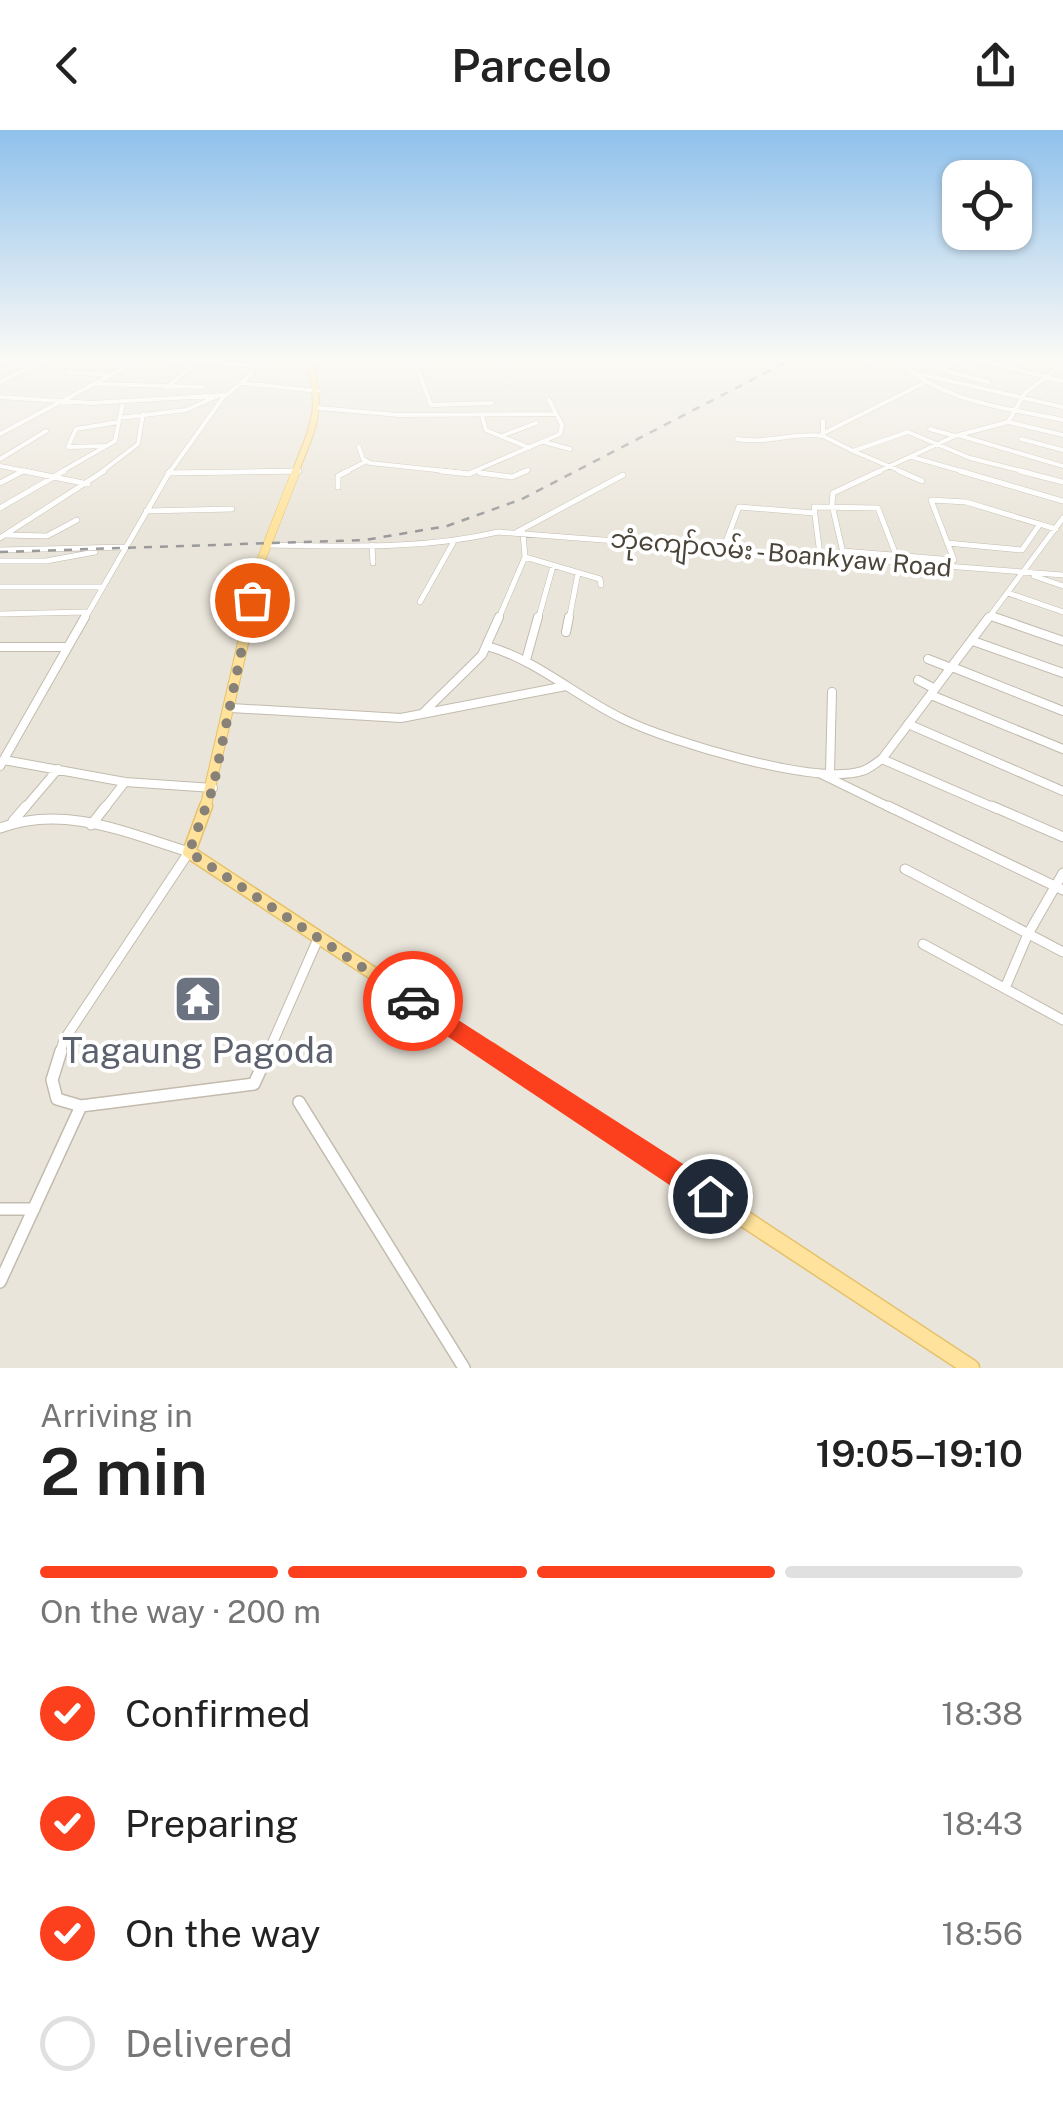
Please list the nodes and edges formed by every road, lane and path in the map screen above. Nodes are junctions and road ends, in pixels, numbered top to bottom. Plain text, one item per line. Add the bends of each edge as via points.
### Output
1 (482, 416) edge
2 (34, 417) edge
3 (120, 417) edge
4 (132, 417) edge
5 (143, 417) edge
6 (208, 417) edge
7 (316, 417) edge
8 (556, 417) edge
9 (858, 417) edge
10 (1010, 417) edge
11 (119, 420) junction
12 (823, 421) dead end
13 (1008, 422) junction
14 (536, 423) dead end
15 (46, 430) dead end
16 (930, 430) dead end
17 (0, 434) edge
18 (822, 435) junction
19 (1063, 435) edge
20 (502, 436) junction
21 (956, 436) junction
22 (737, 438) dead end
23 (1020, 440) dead end
24 (544, 442) junction
25 (138, 444) junction
26 (939, 444) junction
27 (108, 446) junction
28 (360, 447) dead end
29 (530, 448) junction
30 (570, 449) dead end
31 (1063, 450) edge
32 (853, 451) junction
33 (912, 457) junction
34 (0, 462) edge
35 (365, 462) junction
36 (1063, 466) edge
37 (889, 468) junction
38 (23, 470) junction
39 (528, 470) dead end
40 (299, 471) junction
41 (476, 472) junction
42 (168, 473) junction
43 (623, 475) dead end
44 (54, 476) junction
45 (922, 480) dead end
46 (1063, 482) edge
47 (0, 483) edge
48 (88, 484) junction
49 (338, 487) dead end
50 (1063, 501) edge
51 (832, 506) junction
52 (0, 508) edge
53 (232, 509) dead end
54 (146, 511) junction
55 (814, 513) junction
56 (1063, 518) edge
57 (76, 520) dead end
58 (1040, 524) junction
59 (1056, 529) junction
60 (520, 533) junction
61 (1, 536) edge
62 (453, 543) junction
63 (947, 543) junction
64 (269, 545) junction
65 (372, 545) junction
66 (724, 547) junction
67 (126, 548) junction
68 (0, 550) edge
69 (1022, 550) junction
70 (843, 554) junction
71 (1036, 554) junction
72 (820, 555) junction
73 (896, 555) junction
74 (525, 557) junction
75 (373, 563) dead end
76 (956, 563) junction
77 (2, 564) edge
78 (553, 566) junction
79 (578, 572) junction
80 (1020, 572) junction
81 (1063, 575) edge
82 (601, 585) dead end
83 (0, 586) edge
84 (1063, 586) edge
85 (102, 587) junction
86 (1008, 593) junction
87 (420, 602) dead end
88 (86, 612) junction
89 (1063, 612) edge
90 (0, 614) edge
91 (990, 616) junction
92 (566, 632) dead end
93 (973, 641) junction
94 (1063, 641) edge
95 (487, 646) junction
96 (0, 647) edge
97 (65, 647) junction
98 (928, 658) dead end
99 (526, 660) junction
100 (952, 668) junction
101 (1063, 673) edge
102 (918, 680) dead end
103 (566, 686) junction
104 (832, 692) dead end
105 (933, 692) junction
106 (231, 708) junction
107 (1063, 711) edge
108 (420, 716) junction
109 (908, 724) junction
110 (1063, 749) edge
111 (882, 758) junction
112 (2, 762) edge
113 (58, 769) junction
114 (816, 772) junction
115 (830, 772) junction
116 (125, 782) junction
117 (213, 788) junction
118 (1063, 791) edge
119 (13, 821) junction
120 (91, 825) junction
121 (0, 828) edge
122 (1063, 838) edge
123 (189, 852) junction
124 (904, 869) dead end
125 (1063, 873) edge
126 (1060, 889) edge
127 (1028, 934) junction
128 (318, 939) junction
129 (923, 944) dead end
130 (1063, 952) edge
131 (1005, 988) junction
132 (1063, 1020) edge
133 (299, 1102) dead end
134 (82, 1106) junction
135 (0, 1209) edge
136 (34, 1209) junction
137 (0, 1282) edge
138 (464, 1368) edge
139 (971, 1368) edge

1 - 20 street via 483,427
2 - 17 street
3 - 11 street
4 - 11 street
5 - 25 street
6 - 42 street
7 - 40 main road
8 - 24 street via 562,430
9 - 18 street
10 - 13 street
11 - 27 street
11 - 27 street via 76,428 68,447
12 - 18 street
13 - 19 street
13 - 21 street
14 - 20 street
15 - 34 street
16 - 21 street
18 - 22 street via 792,434 761,444
18 - 32 street
20 - 29 street
21 - 26 street
21 - 36 street
23 - 31 street
24 - 29 street
24 - 30 street
25 - 27 street
25 - 48 street
26 - 32 street via 906,432
26 - 33 street
26 - 46 street
27 - 44 street
28 - 35 street
29 - 41 street
32 - 37 street
33 - 37 street
33 - 50 street
34 - 38 street
35 - 41 street
35 - 49 street via 338,476
37 - 45 street
37 - 51 street via 833,493
38 - 44 street
38 - 47 street
39 - 41 street via 512,477
40 - 42 street
40 - 64 main road
42 - 54 street
43 - 60 street
44 - 48 street
44 - 52 street
48 - 61 street
51 - 55 street via 815,506
51 - 70 street
51 - 73 street via 878,508
53 - 54 street
54 - 67 street
55 - 66 street via 739,507
55 - 72 street
56 - 59 street
57 - 61 street via 48,536
58 - 59 street
58 - 63 street via 966,502 930,500
58 - 69 street
59 - 71 street
60 - 62 street, ဘုံကျော်လမ်း - Boankyaw Road
60 - 66 street, ဘုံကျော်လမ်း - Boankyaw Road
60 - 74 street
62 - 65 street, ဘုံကျော်လမ်း - Boankyaw Road
62 - 87 street
63 - 69 street
63 - 76 street
64 - 65 street, ဘုံကျော်လမ်း - Boankyaw Road
64 - 106 main road
65 - 75 street
66 - 72 street, ဘုံကျော်လမ်း - Boankyaw Road
67 - 68 street
67 - 77 street
67 - 85 street
69 - 71 street
70 - 72 street, ဘုံကျော်လမ်း - Boankyaw Road
70 - 73 street
70 - 76 street, ဘုံကျော်လမ်း - Boankyaw Road
71 - 80 street
73 - 76 street
74 - 78 street
74 - 95 street
76 - 80 street, ဘုံကျော်လမ်း - Boankyaw Road
78 - 79 street
78 - 99 street
79 - 82 street via 600,578
79 - 92 street
80 - 81 street, ဘုံကျော်လမ်း - Boankyaw Road
80 - 84 street
80 - 86 street
83 - 85 street
85 - 88 street
86 - 89 street
86 - 91 street
88 - 90 street
88 - 97 street
91 - 93 street
91 - 94 street
93 - 100 street
93 - 101 street
95 - 99 street
95 - 108 street
96 - 97 street
97 - 112 street
98 - 100 street
99 - 103 street via 557,673
100 - 105 street
100 - 107 street
102 - 105 street
103 - 108 street
103 - 114 street via 662,736
104 - 115 street
105 - 109 street
105 - 110 street
106 - 108 street
106 - 117 main road
109 - 111 street
109 - 118 street
111 - 115 street via 862,771
111 - 122 street
112 - 113 street
113 - 116 street
113 - 119 street
114 - 115 street
114 - 126 street
116 - 117 street
116 - 120 street
117 - 123 main road
119 - 120 street via 54,816
119 - 121 street
120 - 123 street
123 - 128 main road
123 - 134 street via 64,1040 52,1080 57,1098
124 - 127 street
125 - 126 street
126 - 127 street
127 - 130 street
127 - 131 street
128 - 134 street via 254,1084
128 - 139 main road
129 - 131 street
131 - 132 street
133 - 138 street
134 - 136 street
135 - 136 street
136 - 137 street

